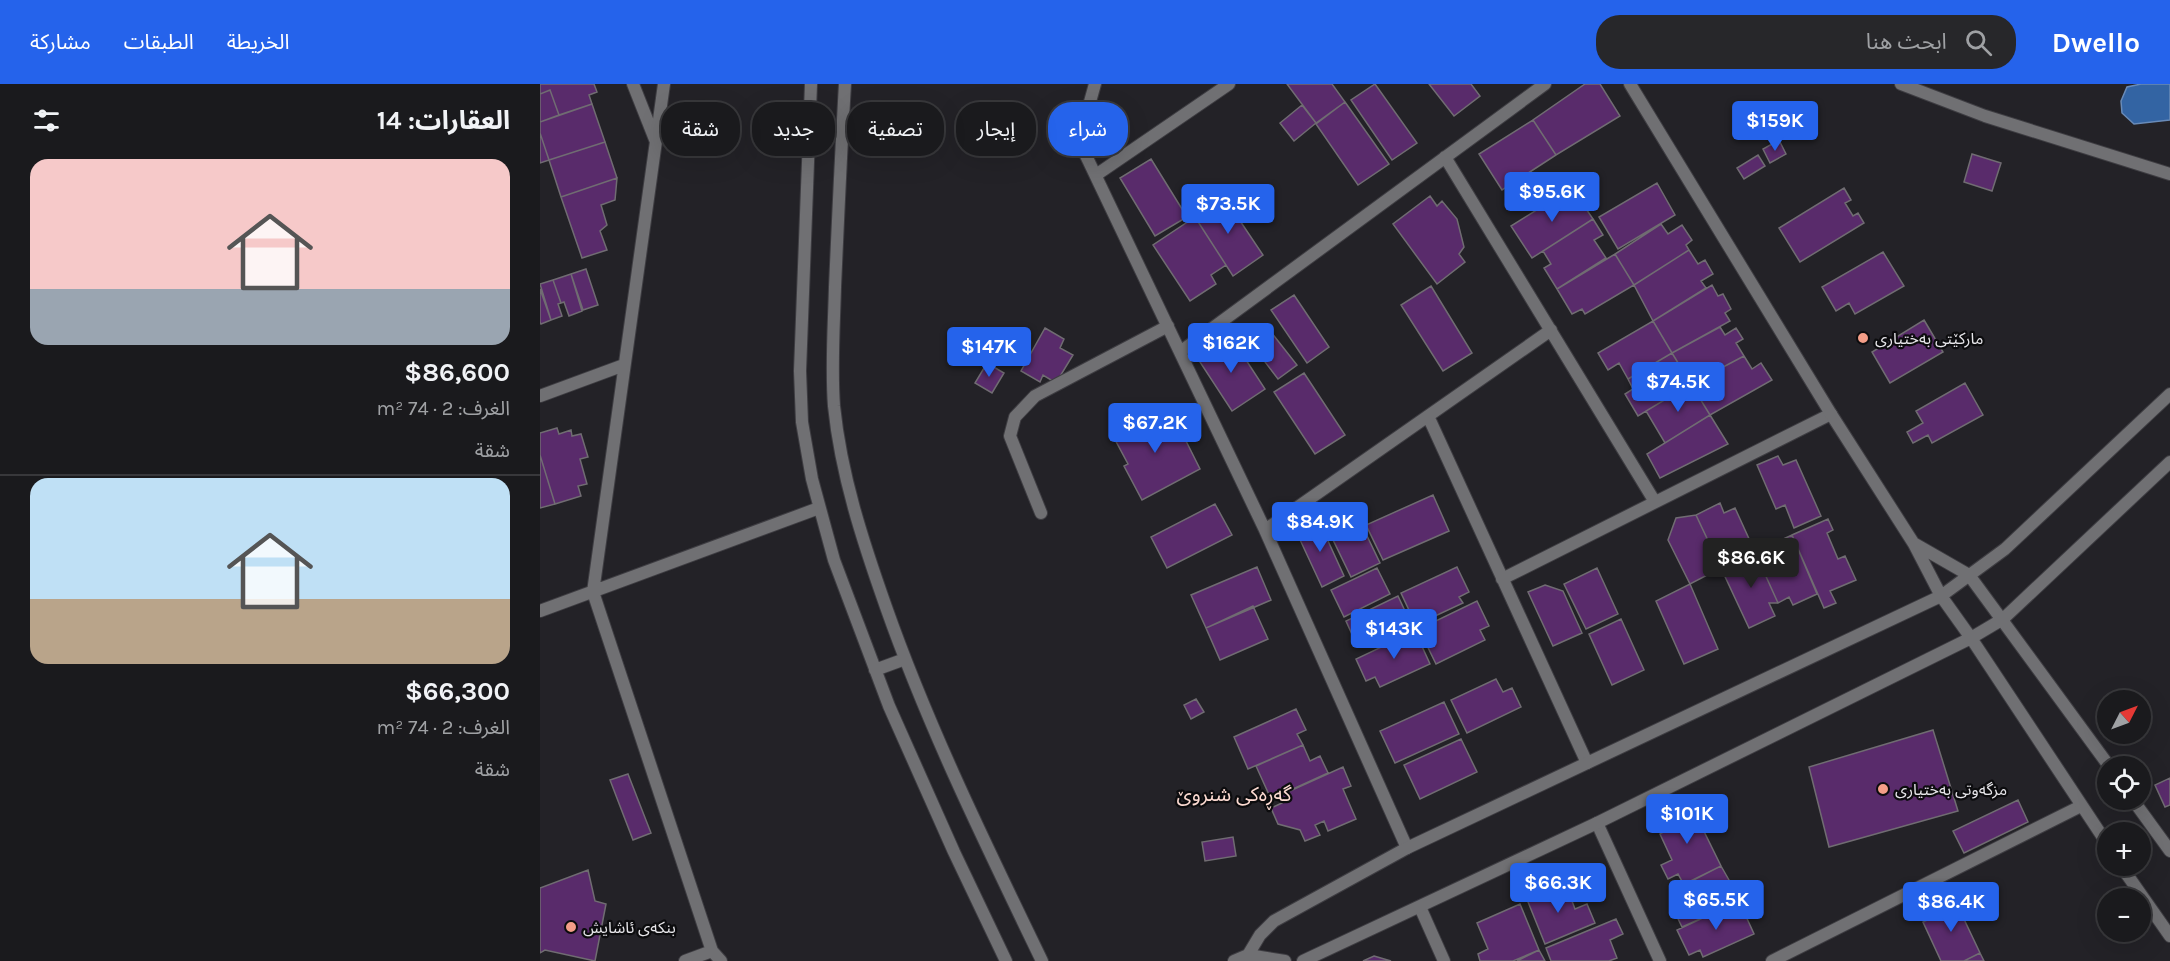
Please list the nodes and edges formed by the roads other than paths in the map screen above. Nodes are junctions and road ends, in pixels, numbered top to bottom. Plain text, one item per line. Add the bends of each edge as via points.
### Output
1 (633, 84) edge
2 (664, 84) edge
3 (811, 84) edge
4 (845, 84) edge
5 (1095, 84) edge
6 (1229, 84) edge
7 (1545, 84) edge
8 (1630, 84) edge
9 (1901, 84) edge
10 (656, 144) junction
11 (1445, 157) junction
12 (2170, 174) edge
13 (1096, 176) junction
14 (1168, 326) junction
15 (1551, 330) junction
16 (1180, 352) junction
17 (624, 366) junction
18 (2170, 394) edge
19 (540, 396) edge
20 (1831, 414) junction
21 (1428, 416) junction
22 (2170, 462) edge
23 (1655, 502) junction
24 (819, 508) junction
25 (1041, 513) dead end
26 (1265, 530) junction
27 (1914, 544) junction
28 (1969, 575) junction
29 (1502, 579) junction
30 (593, 592) junction
31 (1941, 596) junction
32 (540, 611) edge
33 (2003, 619) junction
34 (1971, 638) junction
35 (905, 659) junction
36 (875, 670) junction
37 (2102, 756) edge
38 (1587, 763) junction
39 (2080, 806) junction
40 (2140, 810) edge
41 (1597, 823) junction
42 (2097, 830) edge
43 (1407, 848) junction
44 (2170, 851) edge
45 (2128, 876) edge
46 (1420, 907) junction
47 (2170, 936) edge
48 (1248, 955) junction
49 (717, 956) edge
50 (685, 961) edge
51 (1006, 961) edge
52 (1042, 961) edge
53 (1234, 961) edge
54 (1285, 961) edge
55 (1303, 961) edge
56 (1444, 961) edge
57 (1660, 961) edge
58 (1772, 961) edge

1 - 10 street
2 - 10 street
3 - 24 street via 800,371 802,422
4 - 35 street via 834,406 856,516
5 - 13 street via 1079,141
6 - 13 street
7 - 11 street
8 - 20 street
9 - 12 street via 1985,116
10 - 17 street
11 - 15 street
11 - 16 street
13 - 14 street
14 - 16 street
14 - 25 street via 1035,396 1015,417 1010,436
15 - 21 street
15 - 23 street
16 - 26 street
17 - 19 street
17 - 30 street
18 - 28 street via 2005,549
20 - 23 street
20 - 27 street
21 - 26 street
21 - 29 street
22 - 33 street
23 - 29 street
24 - 30 street
24 - 36 street
26 - 43 street
27 - 28 street
27 - 31 street
28 - 31 street
28 - 33 street
29 - 38 street
30 - 32 street
30 - 49 street
31 - 34 street
31 - 38 street
33 - 34 street
33 - 37 street
34 - 39 street
34 - 41 street
35 - 36 street
35 - 52 street via 941,747
36 - 51 street via 920,779
38 - 43 street
39 - 42 street
39 - 58 street
40 - 44 street
41 - 46 street
41 - 57 street
43 - 48 street via 1274,921
45 - 47 street
46 - 55 street
46 - 56 street
48 - 53 street
48 - 54 street
49 - 50 street

